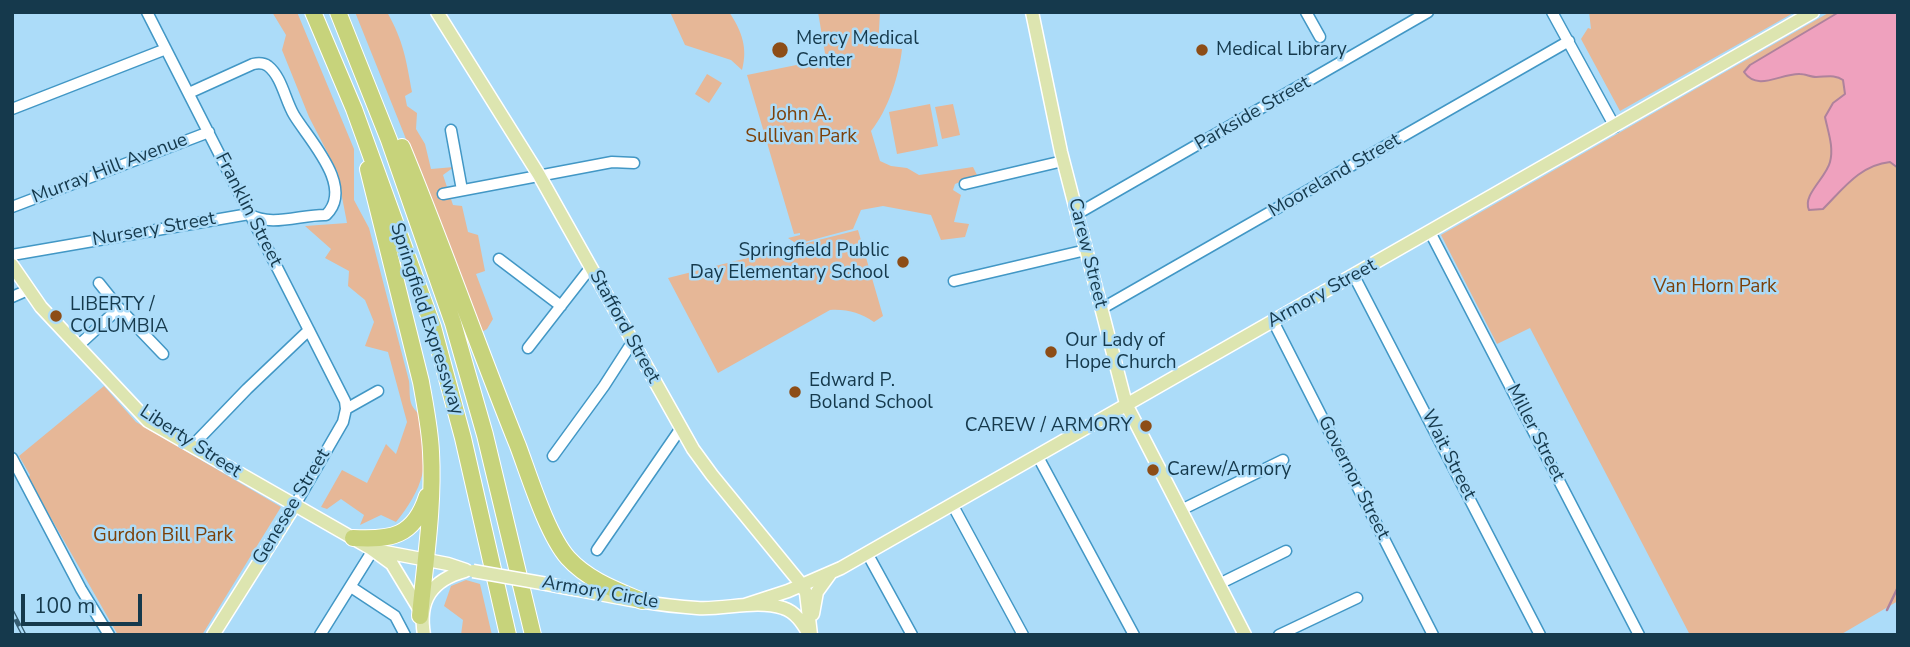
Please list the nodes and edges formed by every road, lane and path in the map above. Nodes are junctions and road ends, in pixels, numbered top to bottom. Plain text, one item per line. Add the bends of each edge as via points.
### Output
1 (148, 12) edge
2 (313, 12) edge
3 (338, 12) edge
4 (437, 12) edge
5 (1031, 12) edge
6 (1306, 12) edge
7 (1428, 12) edge
8 (1552, 12) edge
9 (1813, 12) edge
10 (1320, 37) dead end
11 (1569, 41) junction
12 (166, 49) junction
13 (363, 73) junction
14 (189, 93) junction
15 (12, 108) edge
16 (354, 109) junction
17 (1615, 127) junction
18 (451, 130) dead end
19 (209, 132) junction
20 (1063, 161) junction
21 (634, 163) dead end
22 (539, 175) junction
23 (965, 184) dead end
24 (462, 190) junction
25 (443, 194) dead end
26 (12, 207) edge
27 (249, 214) junction
28 (1077, 214) junction
29 (1430, 232) junction
30 (1086, 250) junction
31 (12, 255) edge
32 (499, 259) dead end
33 (12, 265) edge
34 (591, 267) junction
35 (1354, 276) junction
36 (954, 281) dead end
37 (99, 283) dead end
38 (28, 290) junction
39 (12, 297) edge
40 (561, 306) junction
41 (119, 308) junction
42 (1101, 309) junction
43 (1273, 321) junction
44 (309, 330) junction
45 (633, 341) junction
46 (79, 345) junction
47 (528, 348) dead end
48 (163, 354) dead end
49 (379, 391) dead end
50 (1126, 404) junction
51 (346, 409) junction
52 (681, 428) junction
53 (193, 446) junction
54 (1037, 455) junction
55 (553, 456) dead end
56 (12, 458) edge
57 (1283, 460) dead end
58 (431, 484) junction
59 (952, 504) junction
60 (295, 505) junction
61 (1181, 510) junction
62 (353, 538) junction
63 (373, 550) junction
64 (597, 550) dead end
65 (1286, 551) dead end
66 (867, 553) junction
67 (426, 561) junction
68 (470, 571) junction
69 (830, 574) junction
70 (1219, 584) junction
71 (802, 585) junction
72 (351, 587) junction
73 (1357, 598) dead end
74 (642, 600) junction
75 (745, 605) junction
76 (421, 614) junction
77 (810, 631) edge
78 (109, 635) edge
79 (213, 635) edge
80 (320, 635) edge
81 (405, 635) edge
82 (424, 635) edge
83 (508, 635) edge
84 (533, 635) edge
85 (912, 635) edge
86 (1023, 635) edge
87 (1134, 635) edge
88 (1245, 635) edge
89 (1279, 635) edge
90 (1433, 635) edge
91 (1540, 635) edge
92 (1639, 635) edge

1 - 12 street, Franklin Street
2 - 16 highway, Springfield Expressway
3 - 13 highway, Springfield Expressway
4 - 22 main road, Stafford Street
5 - 20 main road, Carew Street
6 - 10 street
7 - 28 street, Parkside Street
8 - 11 street
9 - 17 main road, Armory Street
11 - 17 street
11 - 42 street, Mooreland Street
12 - 14 street, Franklin Street
12 - 15 street
13 - 74 highway via 428,209 553,533 584,572
13 - 84 highway, Springfield Expressway via 470,379
14 - 19 street, Franklin Street
14 - 27 street, Nursery Street via 253,64 265,65 330,169 336,197 327,215 268,221
16 - 58 highway via 421,382
16 - 83 highway, Springfield Expressway via 433,327
17 - 29 main road, Armory Street
18 - 24 street
19 - 26 street, Murray Hill Avenue
19 - 27 street, Franklin Street
20 - 23 street
20 - 28 main road, Carew Street
21 - 22 street via 612,162
22 - 24 street
22 - 34 main road, Stafford Street
24 - 25 street
27 - 31 street, Nursery Street
27 - 44 street, Franklin Street
28 - 30 main road, Carew Street
29 - 35 main road, Armory Street
29 - 92 street, Miller Street
30 - 36 street
30 - 42 main road, Carew Street
32 - 40 street
33 - 38 main road, Liberty Street
34 - 40 street
34 - 45 main road, Stafford Street
35 - 43 main road, Armory Street
35 - 91 street, Wait Street
37 - 41 street
38 - 39 street
38 - 46 main road, Liberty Street
40 - 47 street
41 - 46 street
41 - 48 street
42 - 50 main road, Carew Street
43 - 50 main road, Armory Street
43 - 90 street, Governor Street
44 - 51 street, Franklin Street
44 - 53 street
45 - 52 main road, Stafford Street
45 - 55 street
46 - 53 main road, Liberty Street via 148,421
49 - 51 street
50 - 54 main road, Armory Street
50 - 61 main road, Carew Street
51 - 60 street, Genesee Street
52 - 64 street
52 - 71 main road, Stafford Street via 712,475
53 - 60 main road, Liberty Street
54 - 59 main road, Armory Street
54 - 87 street
56 - 78 street
57 - 61 street
58 - 62 highway via 420,513 400,533 383,539
58 - 67 highway
59 - 66 main road, Armory Street
59 - 86 street
60 - 62 main road, Liberty Street
60 - 79 main road, Genesee Street
61 - 70 main road, Carew Street
62 - 63 main road, Liberty Street
63 - 67 main road, Liberty Street
63 - 72 street
63 - 76 main road, Liberty Street via 391,564
65 - 70 street
66 - 69 main road, Armory Street
66 - 85 street
67 - 68 main road, Liberty Street
67 - 76 highway
68 - 74 main road, Armory Circle, bridge
68 - 76 main road via 438,583
69 - 71 main road, Armory Street
69 - 77 main road via 817,592
70 - 88 main road, Carew Street
71 - 75 main road, Armory Street
71 - 77 main road, Stafford Street
72 - 80 street
72 - 81 street via 386,609
73 - 89 street
74 - 75 main road, Armory Circle via 698,608
75 - 77 main road, Armory Circle via 786,609
76 - 82 main road

